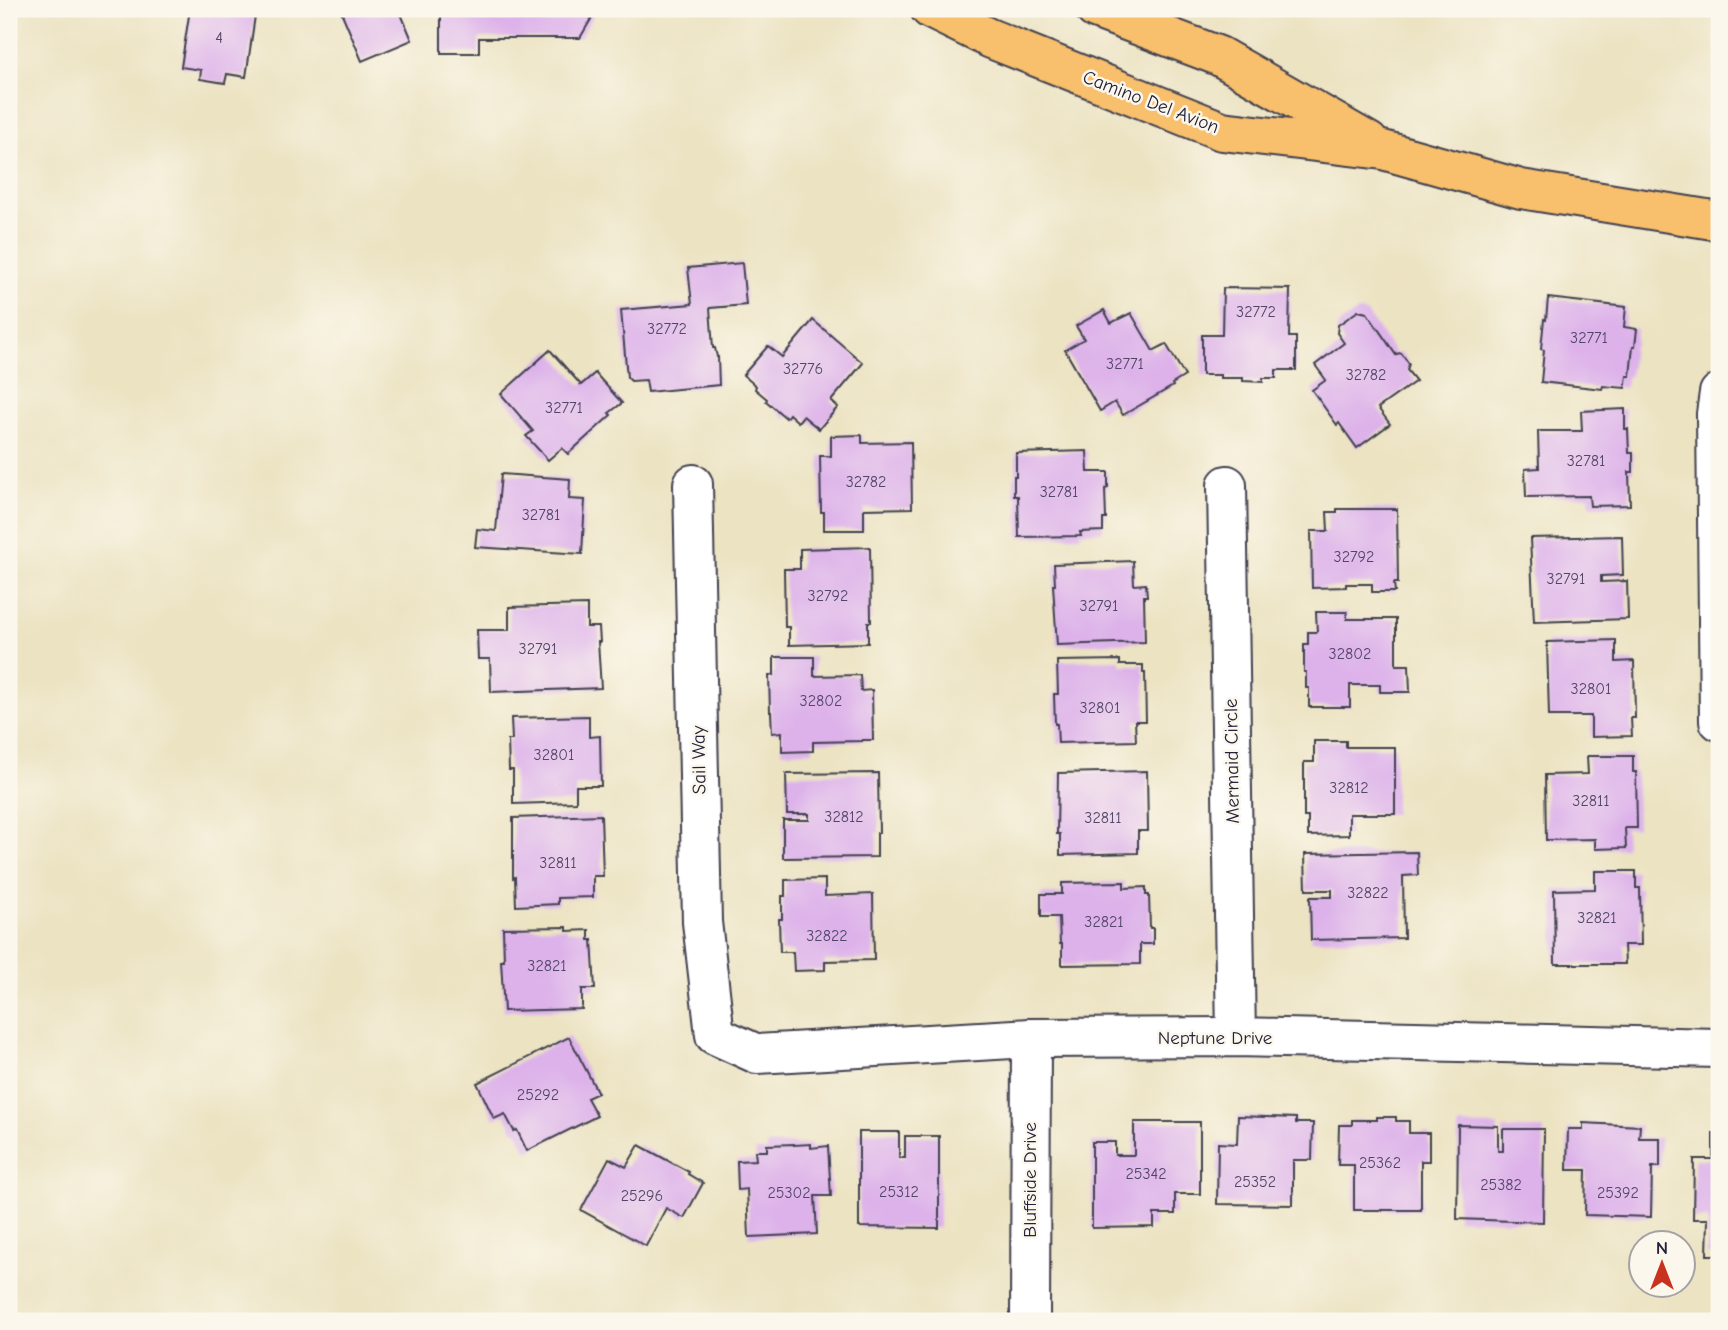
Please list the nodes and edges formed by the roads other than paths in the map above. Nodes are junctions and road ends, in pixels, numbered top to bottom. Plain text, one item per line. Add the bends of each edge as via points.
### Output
1 (930, 9) edge
2 (1095, 9) edge
3 (1383, 150) junction
4 (1719, 222) edge
5 (1719, 393) edge
6 (693, 484) dead end
7 (1227, 485) dead end
8 (1719, 721) edge
9 (715, 1035) joint
10 (1236, 1037) junction
11 (1031, 1038) junction
12 (1719, 1048) edge
13 (1030, 1321) edge

1 - 3 main road, Camino Del Avion via 989,38 1222,131
2 - 3 main road, Camino Del Avion via 1219,56
3 - 4 main road, Camino Del Avion via 1521,189
5 - 8 street
6 - 9 street, Sail Way via 702,922
7 - 10 street, Mermaid Circle
9 - 11 street, Neptune Drive via 757,1054
10 - 11 street, Neptune Drive
10 - 12 street, Neptune Drive
11 - 13 street, Bluffside Drive

